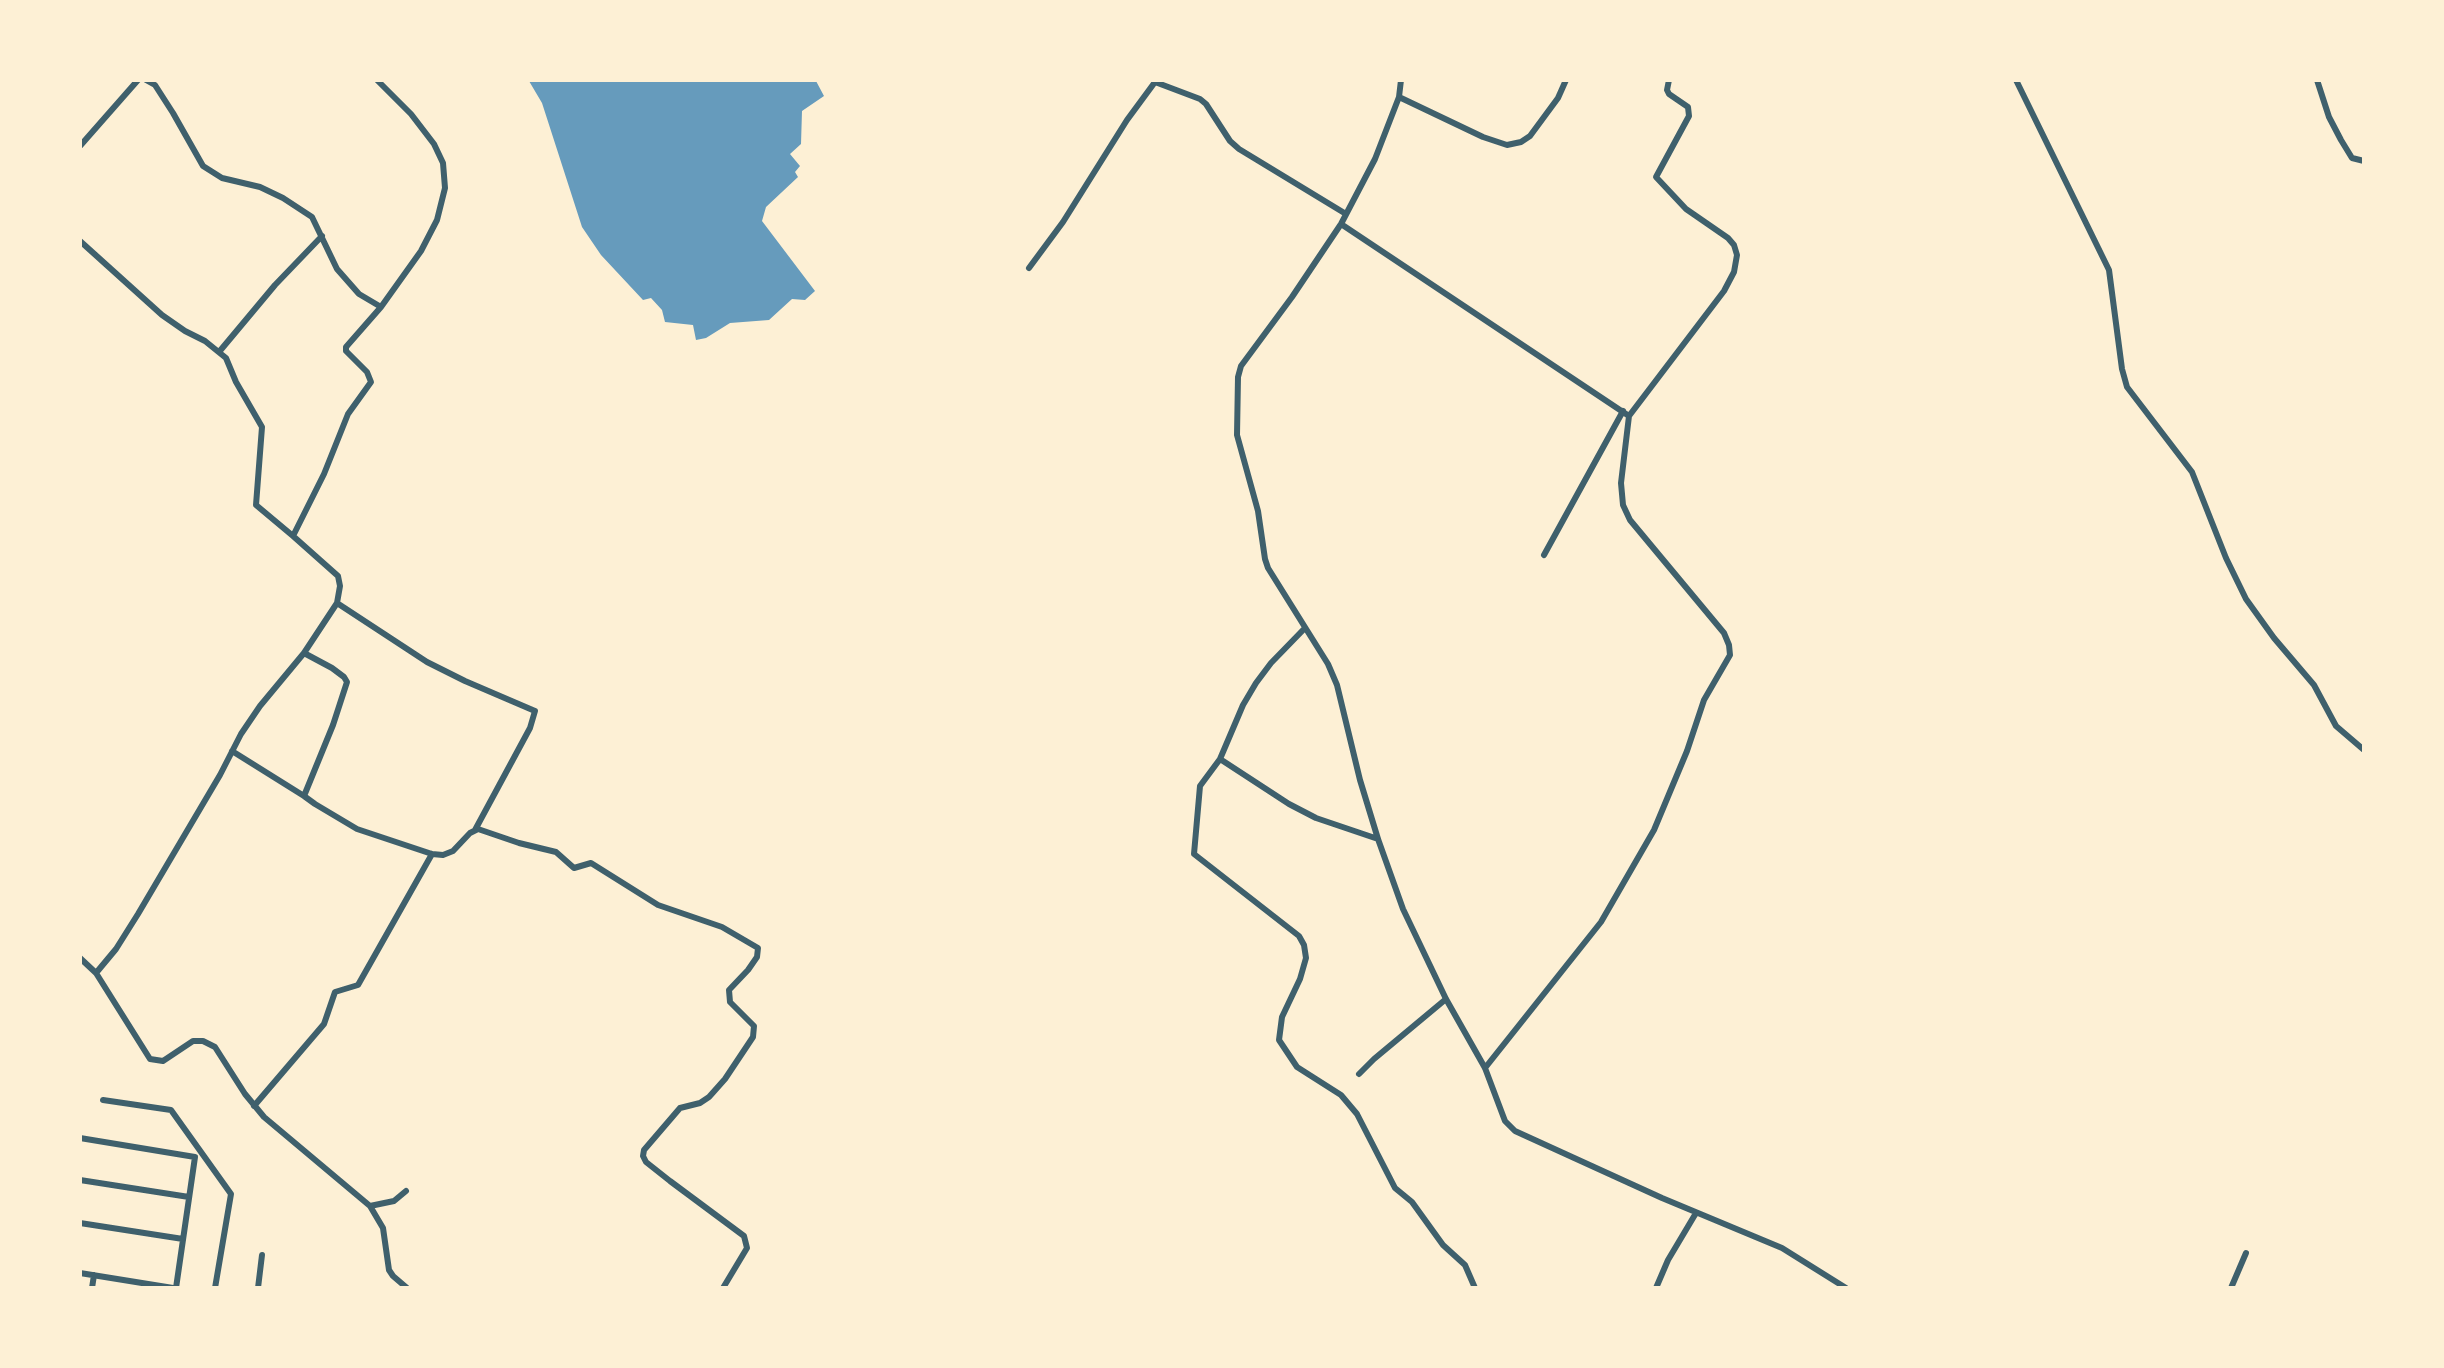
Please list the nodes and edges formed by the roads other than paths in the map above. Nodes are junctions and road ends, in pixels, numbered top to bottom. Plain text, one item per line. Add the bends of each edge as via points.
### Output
1 (138, 80) edge
2 (146, 80) edge
3 (377, 80) edge
4 (1402, 80) edge
5 (1566, 80) edge
6 (1669, 80) edge
7 (2017, 80) edge
8 (2317, 80) edge
9 (1154, 81) edge
10 (1399, 97) junction
11 (80, 146) edge
12 (2364, 161) edge
13 (1346, 214) junction
14 (1341, 224) junction
15 (322, 236) junction
16 (80, 241) edge
17 (1029, 268) dead end
18 (381, 307) junction
19 (219, 352) junction
20 (1626, 413) junction
21 (293, 536) junction
22 (1545, 555) dead end
23 (337, 603) junction
24 (1305, 628) junction
25 (304, 653) junction
26 (2364, 750) edge
27 (232, 751) junction
28 (1220, 759) junction
29 (304, 796) junction
30 (475, 830) junction
31 (1378, 839) junction
32 (432, 854) junction
33 (80, 958) edge
34 (96, 972) junction
35 (1446, 999) junction
36 (1485, 1068) junction
37 (1359, 1074) dead end
38 (103, 1100) dead end
39 (254, 1106) junction
40 (80, 1138) edge
41 (80, 1180) edge
42 (405, 1191) dead end
43 (189, 1197) junction
44 (370, 1206) junction
45 (1696, 1213) junction
46 (80, 1223) edge
47 (183, 1239) junction
48 (2246, 1253) dead end
49 (262, 1255) dead end
50 (80, 1273) edge
51 (93, 1275) junction
52 (135, 1285) edge
53 (92, 1287) edge
54 (174, 1287) edge
55 (215, 1287) edge
56 (258, 1287) edge
57 (407, 1287) edge
58 (723, 1287) edge
59 (1475, 1287) edge
60 (1656, 1287) edge
61 (1846, 1287) edge
62 (2231, 1287) edge

1 - 11 street
2 - 15 street via 155,85 203,166 222,178 284,198 312,217
3 - 18 street via 434,144 445,176 437,220
4 - 10 street
5 - 10 street via 1530,136 1507,145
6 - 20 street via 1669,94 1688,107 1689,116 1656,177 1686,209 1728,238 1737,255 1724,291
7 - 26 street via 2109,270 2127,387 2192,472 2246,600 2314,685 2336,726
8 - 12 street via 2341,140 2352,158
9 - 13 street via 1199,99 1239,149
9 - 17 street
10 - 13 street via 1375,159
13 - 14 street
14 - 20 street
14 - 24 street via 1241,366 1238,377 1237,435 1258,511 1265,559
15 - 18 street via 348,283
15 - 19 street
16 - 19 street via 162,315
18 - 21 street via 346,347 371,382 348,414
19 - 21 street via 262,427 256,505
20 - 22 street
20 - 36 street via 1623,505 1630,520 1724,633 1730,655 1704,700 1658,821 1607,911
21 - 23 street via 338,576
23 - 25 street
23 - 30 street via 427,662 535,711
24 - 28 street via 1256,683
24 - 31 street via 1337,685
25 - 27 street via 260,706
25 - 29 street via 347,682
27 - 29 street
27 - 34 street via 138,914
28 - 31 street via 1316,818
28 - 59 street via 1198,793 1195,854 1289,927 1304,945 1306,958 1282,1017 1279,1040 1297,1067 1341,1095 1357,1114 1395,1188 1465,1265
29 - 32 street via 357,829
30 - 32 street via 453,851
30 - 58 street via 556,852 574,868 591,863 659,905 722,927 758,947 757,957 729,990 730,1002 754,1026 753,1037 709,1097 680,1108 643,1156 744,1236 747,1248
31 - 35 street via 1403,909
32 - 39 street via 358,985 335,992 324,1024
33 - 34 street
34 - 39 street via 150,1059 163,1061 193,1041 210,1044
35 - 36 street
35 - 37 street
36 - 45 street via 1499,1110 1515,1131
38 - 55 street via 171,1110 231,1194
39 - 44 street
40 - 43 street via 195,1157
41 - 43 street
42 - 44 street via 394,1201
43 - 47 street
44 - 57 street via 383,1228 391,1273
45 - 60 street
45 - 61 street via 1782,1248
46 - 47 street
47 - 54 street
48 - 62 street
49 - 56 street
50 - 51 street
51 - 52 street
51 - 53 street
52 - 54 street

